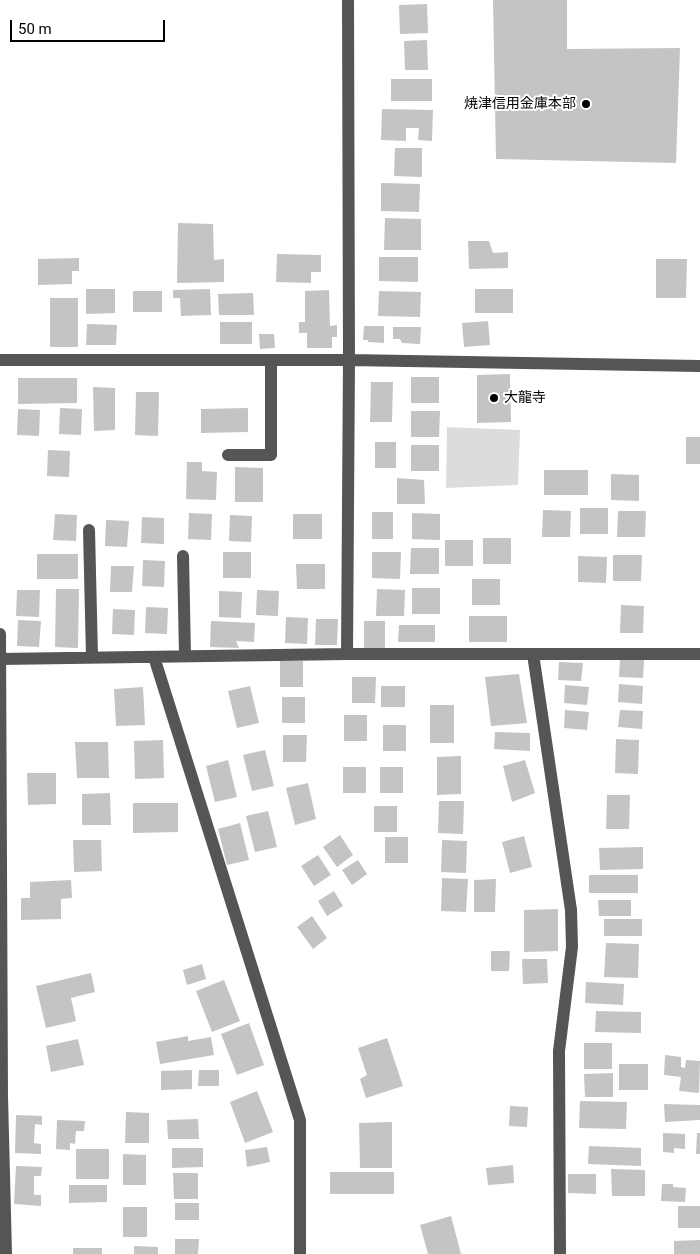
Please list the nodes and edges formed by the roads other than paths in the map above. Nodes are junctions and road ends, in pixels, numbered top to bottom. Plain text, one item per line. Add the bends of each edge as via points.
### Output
1 (348, 0) edge
2 (0, 360) edge
3 (271, 360) junction
4 (349, 360) junction
5 (700, 366) edge
6 (228, 455) dead end
7 (90, 530) dead end
8 (183, 556) dead end
9 (0, 634) edge
10 (347, 654) junction
11 (533, 654) junction
12 (700, 654) edge
13 (154, 656) junction
14 (185, 656) junction
15 (92, 657) junction
16 (0, 660) edge
17 (1, 1096) edge
18 (6, 1254) edge
19 (300, 1254) edge
20 (560, 1254) edge

1 - 4 street
2 - 3 street
3 - 4 street
3 - 6 street via 271,455
4 - 5 street
4 - 10 street
7 - 15 street
8 - 14 street
9 - 16 street
10 - 11 street
10 - 14 street
11 - 12 street
11 - 20 street via 571,910 572,947 559,1051
13 - 14 street
13 - 15 street
13 - 19 street via 300,1120
15 - 16 street
16 - 17 street
17 - 18 street

